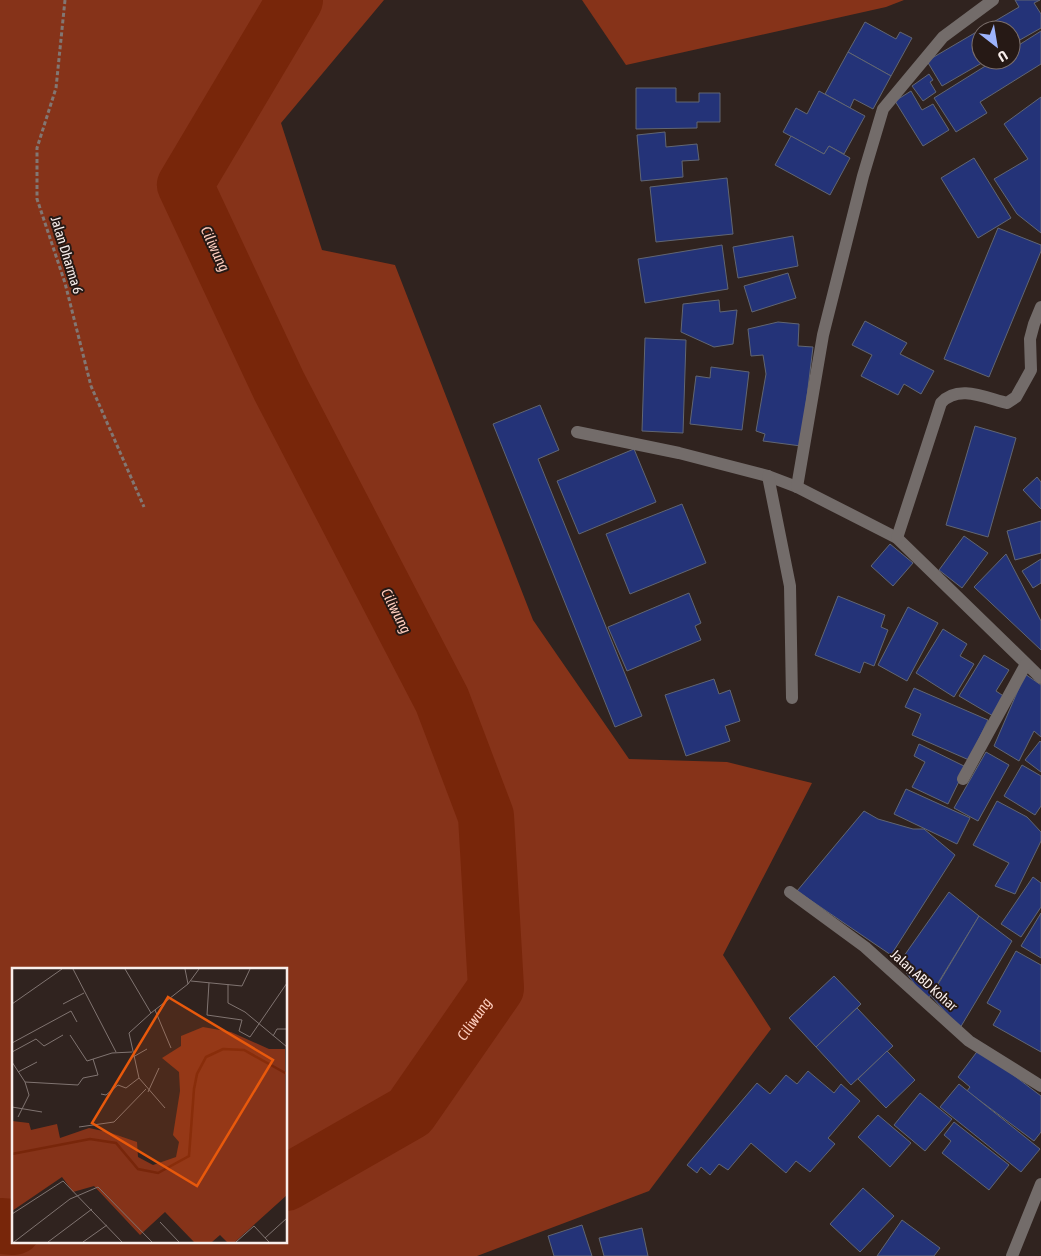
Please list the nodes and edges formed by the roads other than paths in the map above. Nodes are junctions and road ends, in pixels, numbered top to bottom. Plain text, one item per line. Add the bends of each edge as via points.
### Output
1 (993, 0) edge
2 (1041, 307) edge
3 (577, 432) dead end
4 (768, 476) junction
5 (797, 487) junction
6 (897, 538) junction
7 (1026, 664) junction
8 (1041, 678) edge
9 (792, 698) dead end
10 (962, 779) dead end
11 (790, 892) dead end
12 (1041, 1086) edge
13 (1041, 1184) edge
14 (1012, 1256) edge

1 - 5 street via 942,37 883,109 822,335
2 - 6 street via 1030,339 1031,370 1016,397 1007,403 963,393 946,397 941,404
3 - 4 street via 680,453
4 - 5 street
4 - 9 street via 790,586
5 - 6 street
6 - 7 street
7 - 8 street
7 - 10 street
11 - 12 street, Jalan ABD Kohar via 865,947 969,1041
13 - 14 street

